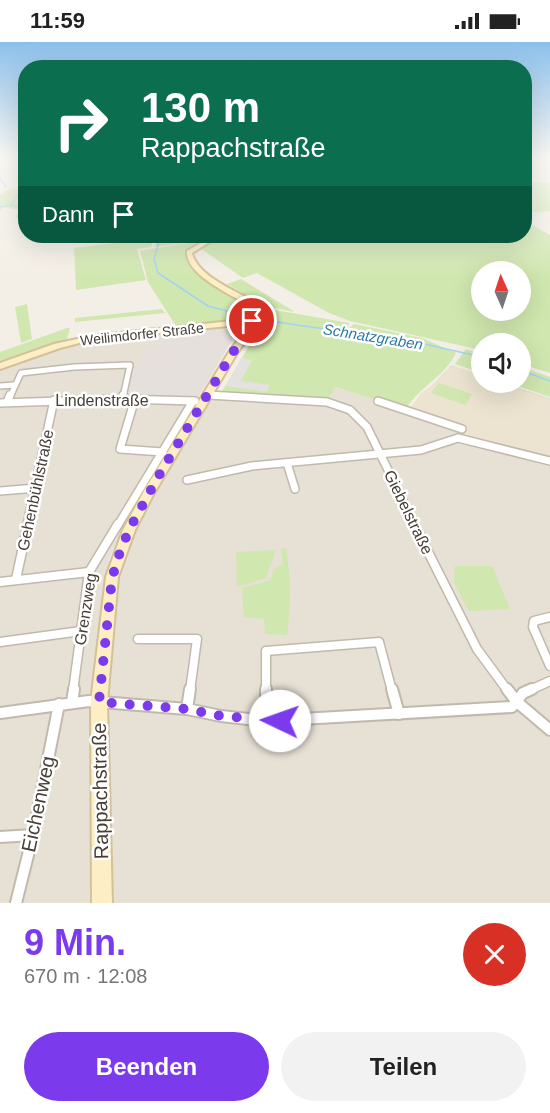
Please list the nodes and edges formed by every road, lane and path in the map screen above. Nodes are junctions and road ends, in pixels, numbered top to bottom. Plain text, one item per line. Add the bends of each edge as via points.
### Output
1 (203, 243) edge
2 (252, 321) junction
3 (0, 366) edge
4 (0, 386) edge
5 (14, 386) junction
6 (122, 399) junction
7 (135, 399) junction
8 (202, 399) junction
9 (54, 400) junction
10 (378, 401) dead end
11 (3, 403) edge
12 (458, 438) junction
13 (163, 452) junction
14 (381, 454) junction
15 (550, 461) edge
16 (287, 463) junction
17 (187, 480) dead end
18 (36, 488) junction
19 (295, 489) dead end
20 (0, 491) edge
21 (89, 572) junction
22 (16, 579) junction
23 (0, 582) edge
24 (550, 617) edge
25 (81, 631) junction
26 (138, 639) dead end
27 (0, 642) edge
28 (550, 666) edge
29 (550, 681) edge
30 (72, 702) junction
31 (99, 702) junction
32 (517, 702) junction
33 (58, 704) junction
34 (187, 709) junction
35 (0, 713) edge
36 (399, 714) junction
37 (266, 721) junction
38 (550, 730) edge
39 (33, 835) junction
40 (0, 837) edge
41 (16, 903) edge
42 (102, 903) edge

1 - 2 main road via 192,249 189,259 202,273 256,308 258,316
2 - 3 main road, Weilimdorfer Straße via 92,338
2 - 8 main road, Rappachstraße via 252,327
4 - 5 street
5 - 6 street via 21,373 130,364
5 - 11 street
6 - 7 street, Lindenstraße
6 - 9 street, Lindenstraße
7 - 8 street, Lindenstraße
7 - 13 street via 120,449
8 - 13 street, Grenzweg
8 - 14 street, Giebelstraße via 314,400 338,404 363,420
8 - 31 main road, Rappachstraße via 120,552 112,578
9 - 11 street, Lindenstraße
9 - 18 street, Gehenbühlstraße
10 - 12 street via 463,426
12 - 14 street via 433,448
12 - 15 street
13 - 21 street, Grenzweg
14 - 16 street
14 - 32 street, Giebelstraße via 464,626
16 - 17 street
16 - 19 street
18 - 20 street
18 - 22 street, Gehenbühlstraße
21 - 22 street
21 - 25 street, Grenzweg
22 - 23 street
24 - 28 street via 539,618 533,627
25 - 27 street
25 - 30 street, Grenzweg
26 - 34 street via 197,639
29 - 32 street via 523,693
30 - 31 street
30 - 33 street
31 - 34 street
31 - 42 main road, Rappachstraße
32 - 36 street via 507,709
32 - 38 street, Giebelstraße
33 - 35 street
33 - 39 street, Eichenweg
34 - 37 street
36 - 37 street
36 - 37 street via 379,642 266,651
39 - 40 street
39 - 41 street, Eichenweg

